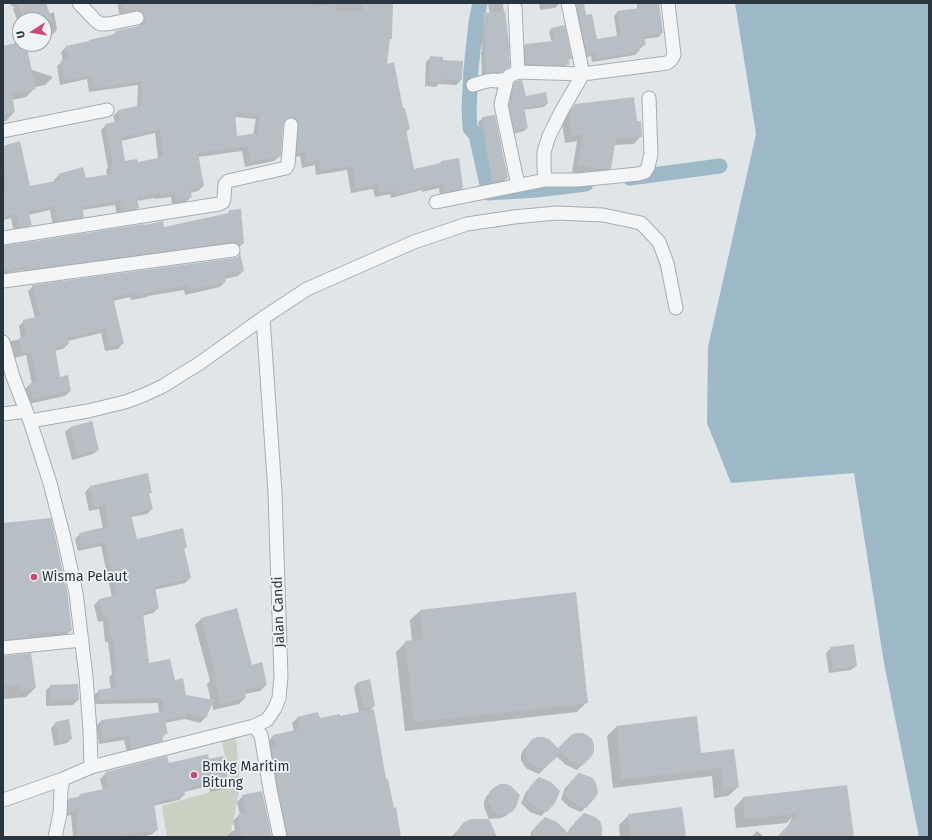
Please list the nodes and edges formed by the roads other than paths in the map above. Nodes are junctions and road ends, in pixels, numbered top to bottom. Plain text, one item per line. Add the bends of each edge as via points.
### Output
1 (79, 3) edge
2 (568, 3) edge
3 (668, 3) edge
4 (515, 7) dead end
5 (137, 18) dead end
6 (518, 72) junction
7 (583, 74) junction
8 (507, 79) junction
9 (473, 85) dead end
10 (649, 98) dead end
11 (107, 110) dead end
12 (291, 125) dead end
13 (3, 131) edge
14 (545, 180) junction
15 (518, 185) junction
16 (436, 202) dead end
17 (3, 238) edge
18 (233, 250) dead end
19 (3, 281) edge
20 (676, 308) dead end
21 (263, 318) junction
22 (3, 342) edge
23 (3, 414) edge
24 (28, 416) junction
25 (82, 640) junction
26 (3, 648) edge
27 (254, 726) junction
28 (91, 767) junction
29 (63, 779) junction
30 (3, 800) edge
31 (55, 837) edge
32 (280, 837) edge

1 - 5 street via 100,24
2 - 7 street
3 - 7 street via 674,55 671,60 667,63
4 - 6 street
6 - 7 street
6 - 8 street
7 - 14 street via 549,136 544,152
8 - 9 street
8 - 15 street via 501,105
10 - 14 street via 651,154 645,172 578,180
11 - 13 street
12 - 17 street via 286,168 228,181 225,184 223,202 220,204
14 - 15 street
15 - 16 street
18 - 19 street
20 - 21 street via 667,264 659,242 641,223 603,215 556,213 467,224 414,242 307,289
21 - 24 street via 200,363 164,386 144,395 88,411
21 - 27 street, Jalan Candi via 275,493 280,677 275,708 267,720
22 - 24 street
23 - 24 street
24 - 25 street via 50,483 64,538 76,594
25 - 26 street
25 - 28 street via 90,724
27 - 28 street, Jalan Candi
27 - 32 street via 261,735
28 - 29 street, Jalan Candi
29 - 30 street, Jalan Candi
29 - 31 street

